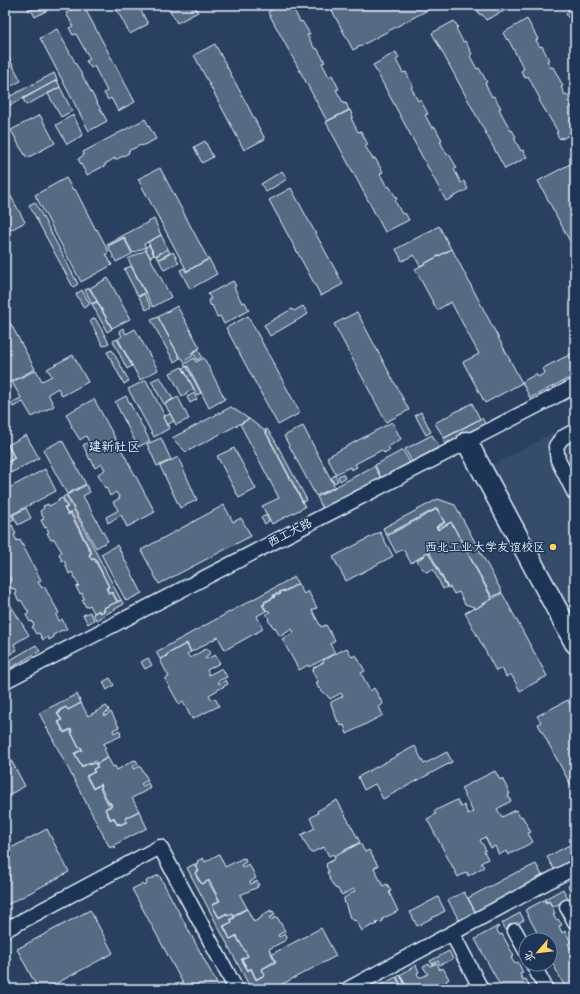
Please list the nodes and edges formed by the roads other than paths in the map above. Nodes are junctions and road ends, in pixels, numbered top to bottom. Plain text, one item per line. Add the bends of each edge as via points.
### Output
1 (575, 386) edge
2 (575, 431) edge
3 (467, 442) junction
4 (575, 494) edge
5 (575, 644) edge
6 (5, 681) edge
7 (575, 867) edge
8 (567, 907) dead end
9 (575, 922) edge
10 (5, 930) edge
11 (515, 931) dead end
12 (452, 933) junction
13 (518, 936) edge
14 (537, 972) edge
15 (236, 989) edge
16 (348, 989) edge
17 (482, 989) edge
18 (546, 989) edge

1 - 3 street, 西工大路
2 - 4 street via 562,438 556,446 558,460
3 - 5 main road
3 - 6 street, 西工大路
7 - 12 street
8 - 9 street
10 - 15 street via 160,847
11 - 13 street
12 - 16 street
12 - 17 street
14 - 18 street

